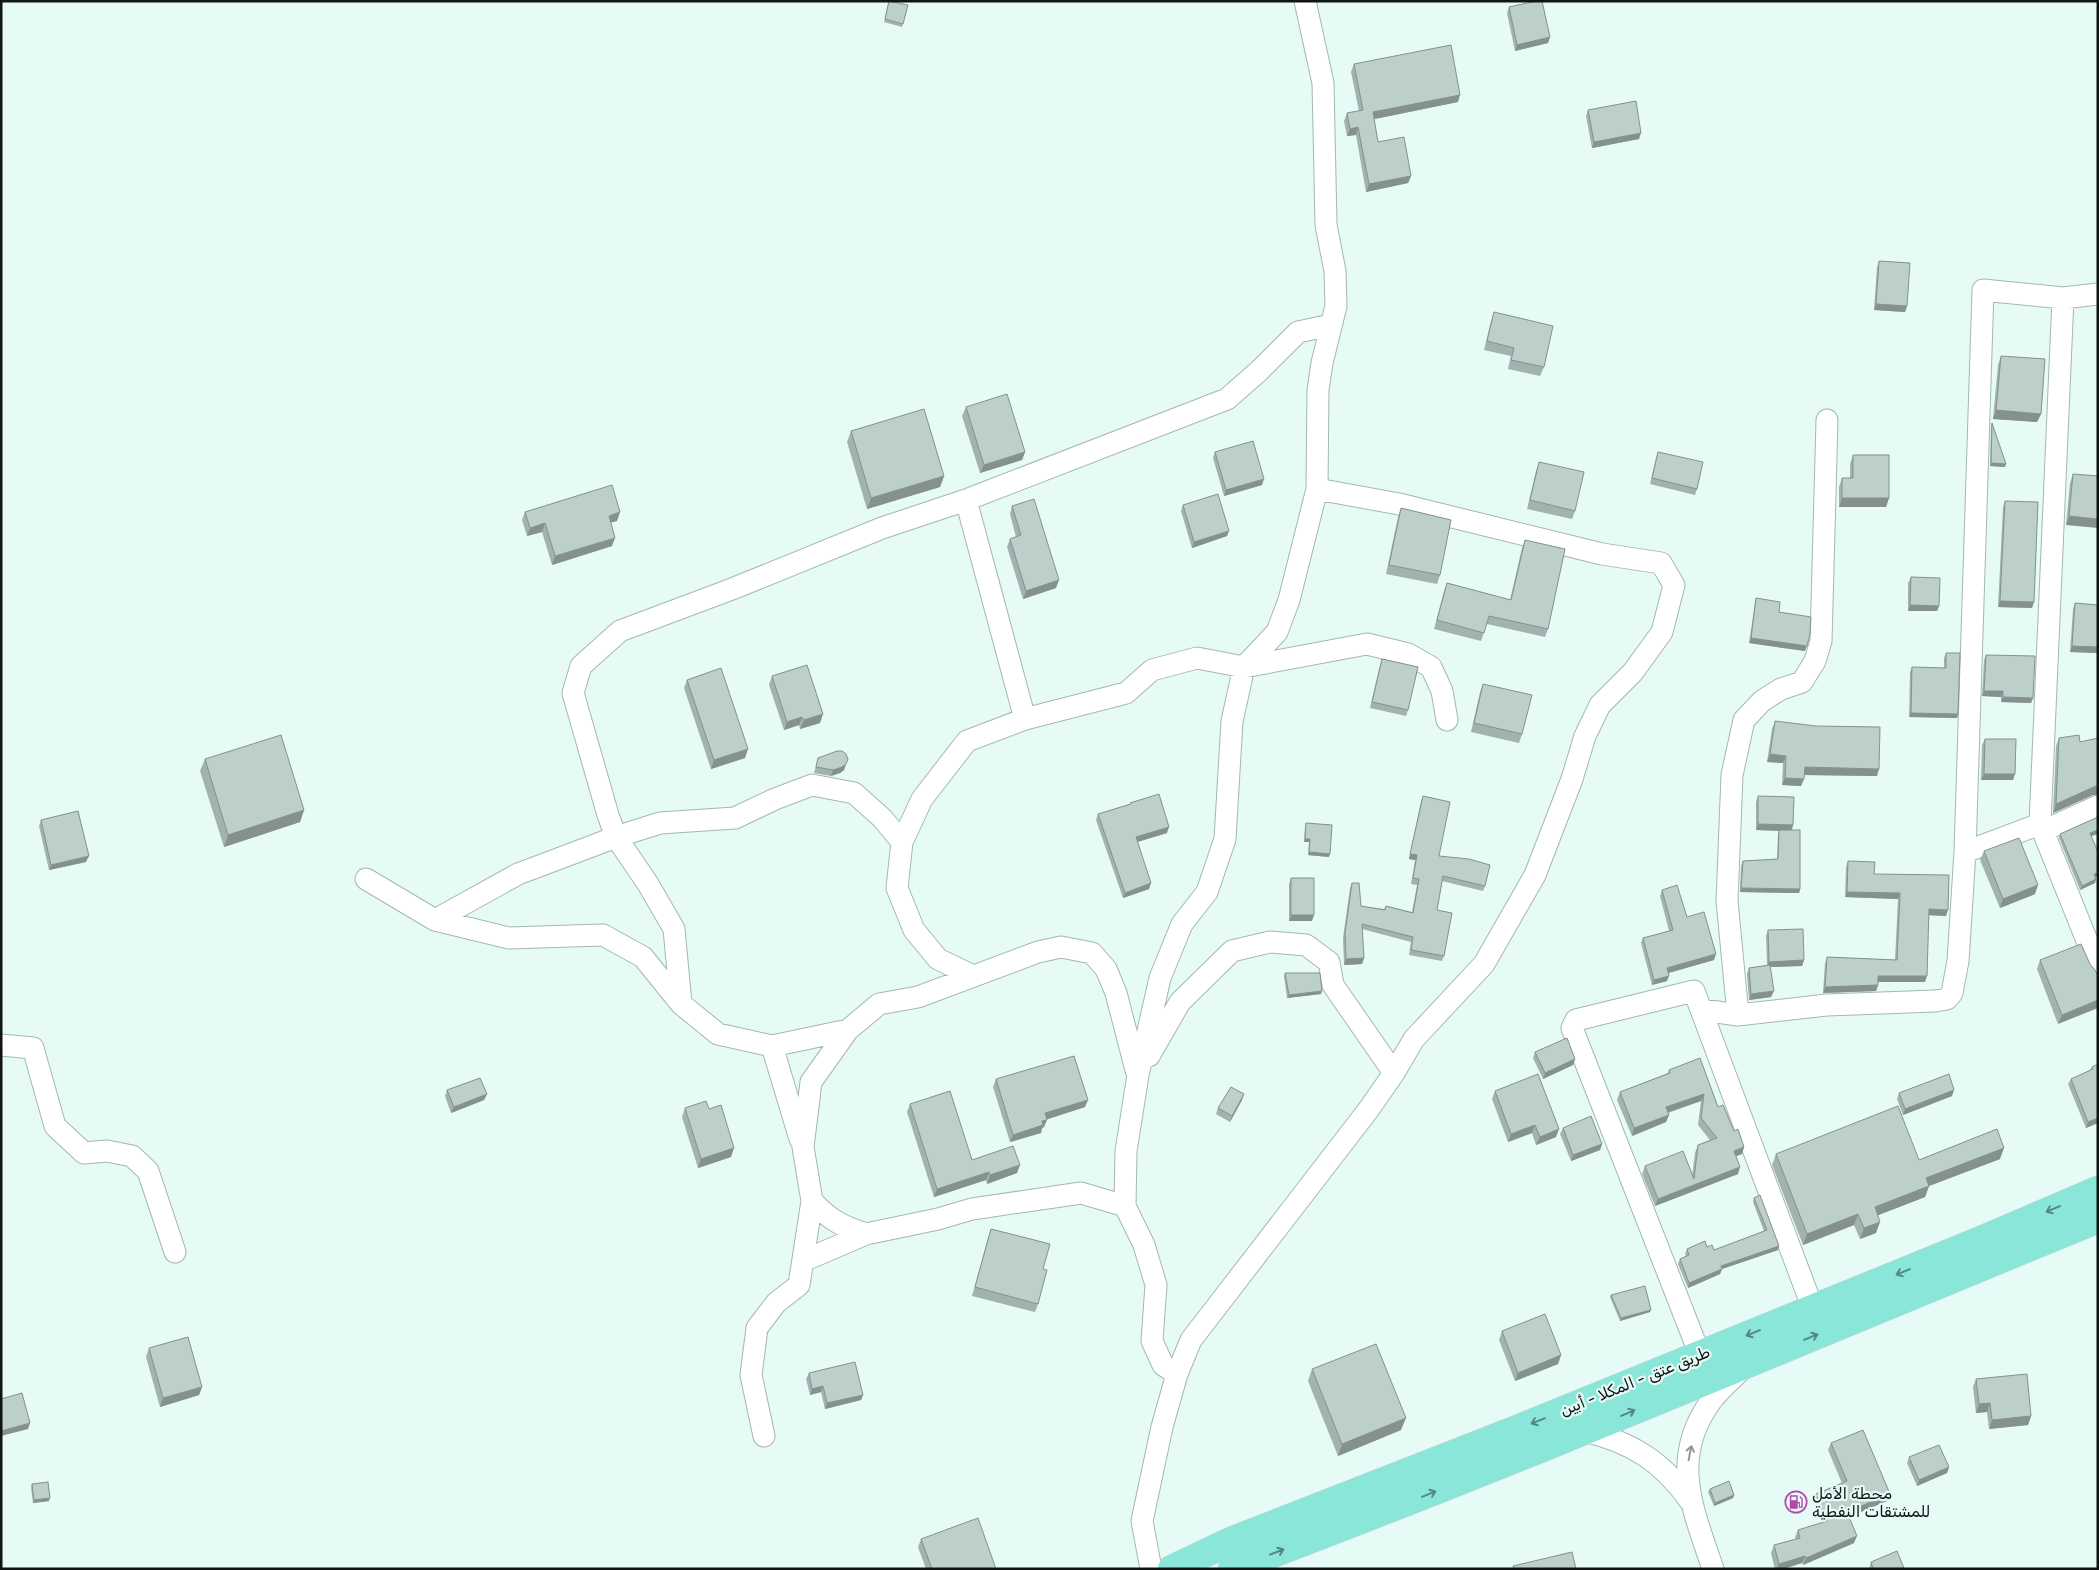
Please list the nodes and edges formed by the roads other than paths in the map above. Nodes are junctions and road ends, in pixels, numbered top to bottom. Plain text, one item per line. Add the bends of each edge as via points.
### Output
1 (1305, 1) edge
2 (2098, 294) edge
3 (2063, 298) junction
4 (1331, 326) junction
5 (1827, 420) dead end
6 (1317, 489) junction
7 (966, 500) junction
8 (1244, 667) junction
9 (1025, 718) junction
10 (1447, 720) dead end
11 (2098, 806) edge
12 (2042, 827) junction
13 (616, 837) junction
14 (902, 842) junction
15 (1965, 852) junction
16 (366, 879) dead end
17 (435, 920) junction
18 (2098, 968) edge
19 (973, 976) junction
20 (681, 1004) junction
21 (1702, 1010) junction
22 (1738, 1015) junction
23 (848, 1030) junction
24 (1, 1045) edge
25 (772, 1046) junction
26 (1394, 1073) junction
27 (1138, 1076) junction
28 (803, 1147) junction
29 (2098, 1190) edge
30 (812, 1201) junction
31 (1125, 1206) junction
32 (2098, 1218) edge
33 (866, 1234) junction
34 (175, 1252) dead end
35 (803, 1260) junction
36 (1813, 1309) junction
37 (1700, 1355) junction
38 (1747, 1363) junction
39 (1177, 1374) junction
40 (1584, 1431) junction
41 (764, 1436) dead end
42 (1690, 1501) junction
43 (1151, 1569) edge
44 (1172, 1569) edge
45 (1232, 1569) edge
46 (1713, 1569) edge

1 - 4 street via 1323,83 1326,225 1335,271 1336,306
2 - 3 street
3 - 12 street
3 - 15 street via 1983,290
4 - 6 street via 1318,390
4 - 7 street via 1298,332 1227,399
5 - 22 street via 1821,641 1815,662 1802,682 1781,688 1762,701 1744,720 1732,776 1727,901
6 - 8 street via 1289,600 1277,632
6 - 26 street via 1399,504 1602,554 1661,563 1674,585 1662,632 1633,672 1600,706 1535,875 1503,931 1484,964 1414,1039
7 - 9 street
7 - 13 street via 882,528 620,631 581,666 573,693
8 - 9 street via 1197,658 1152,670 1126,693
8 - 10 street via 1366,644 1408,654 1431,667 1442,691
8 - 27 street via 1232,721 1225,839 1207,892 1182,924 1160,978
9 - 14 street via 967,741 922,799
11 - 12 street
12 - 15 street
12 - 18 street
13 - 14 street via 660,823 736,818 812,785 854,793 882,818
13 - 17 street via 518,874
13 - 20 street via 674,929
14 - 19 street via 897,888 914,930 938,960
15 - 22 street via 1956,976 1952,994 1947,999 1827,1004
16 - 17 street
17 - 20 street via 509,938 603,935 643,957
19 - 23 street via 918,997 879,1004
19 - 27 street via 1060,947 1092,953 1106,969 1116,993
20 - 25 street via 718,1034
21 - 22 street
21 - 36 street
21 - 37 street via 1694,991 1576,1020 1572,1028
23 - 25 street
23 - 28 street via 811,1082
24 - 34 street via 33,1048 56,1126 84,1153 106,1151 132,1156 148,1171
25 - 28 street
26 - 27 street via 1333,985 1329,962 1306,945 1270,942 1232,951 1180,1002
26 - 39 street via 1191,1340
27 - 31 street via 1126,1151
28 - 30 street
29 -> 36 main road, طريق عتق - المكلا - أبين
30 - 33 street via 827,1217
30 - 35 street
31 - 33 street via 1081,1193 972,1209
31 - 39 street via 1144,1245 1156,1285 1152,1341 1163,1365
38 -> 32 main road, طريق عتق - المكلا - أبين
33 - 35 street
35 - 41 street via 799,1285 776,1303 757,1328 751,1375
36 -> 37 main road, طريق عتق - المكلا - أبين
37 -> 44 main road, طريق عتق - المكلا - أبين via 1231,1541
40 -> 38 main road, طريق عتق - المكلا - أبين
42 -> 38 street via 1688,1470 1694,1435 1712,1400
39 - 43 street via 1142,1521
40 - 42 street via 1611,1438 1640,1452 1668,1473
45 -> 40 main road, طريق عتق - المكلا - أبين
42 - 46 street

